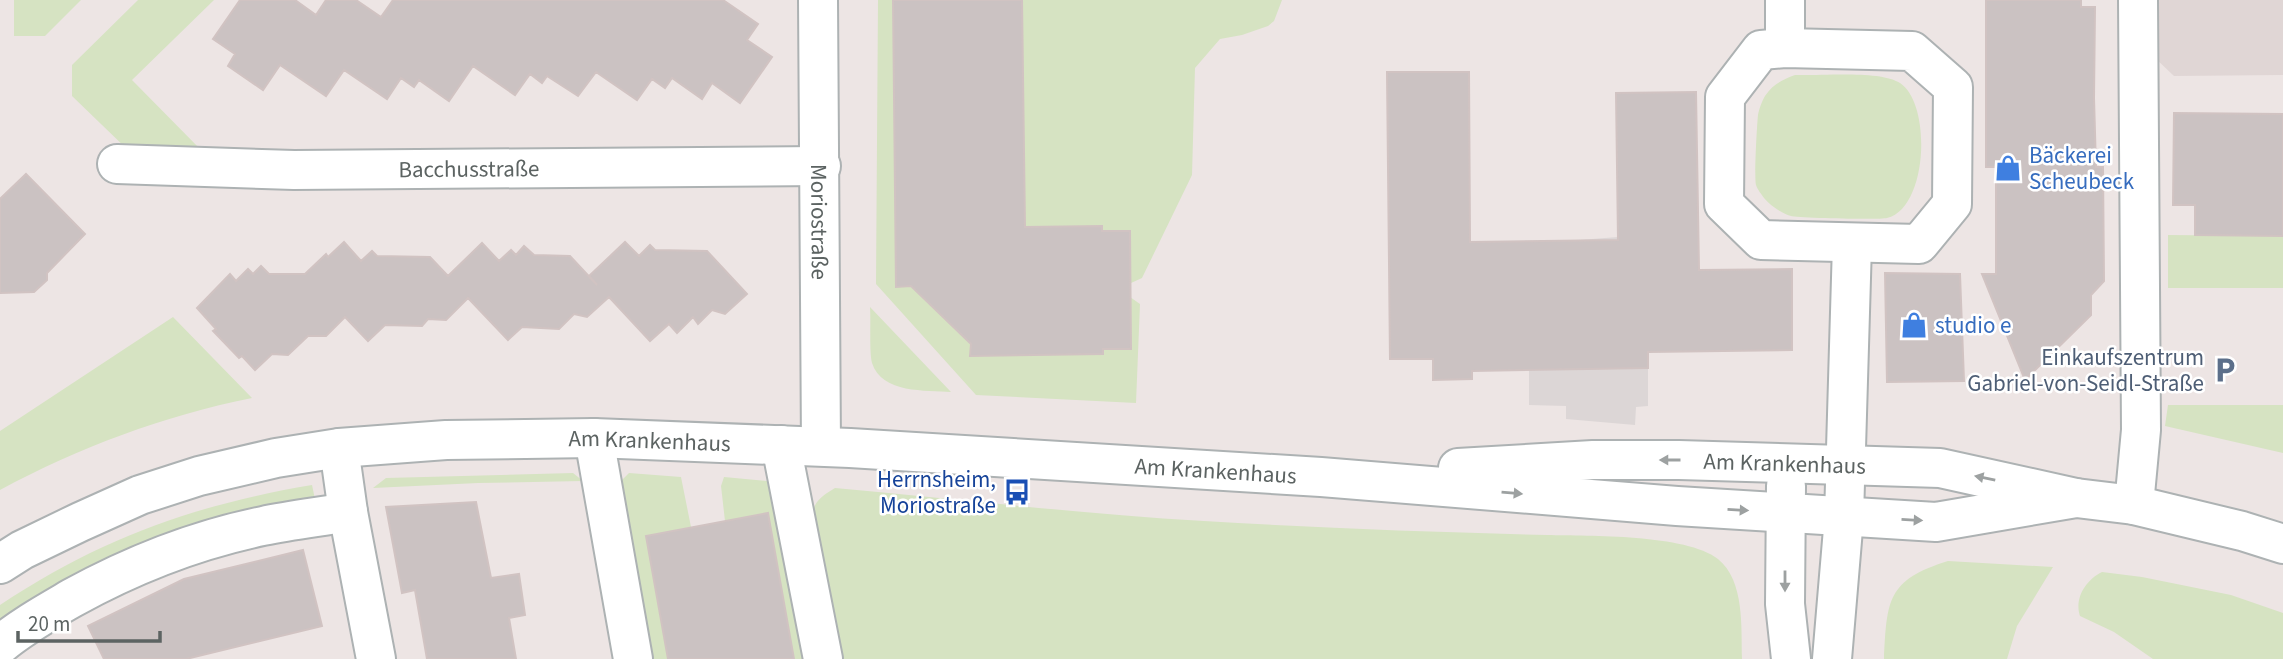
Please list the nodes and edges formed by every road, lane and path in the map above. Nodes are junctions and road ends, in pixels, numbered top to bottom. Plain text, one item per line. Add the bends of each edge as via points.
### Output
1 (818, 0) edge
2 (1785, 0) edge
3 (2138, 0) edge
4 (1785, 48) junction
5 (117, 164) dead end
6 (821, 166) junction
7 (1852, 244) junction
8 (594, 438) junction
9 (781, 445) junction
10 (821, 446) junction
11 (339, 448) junction
12 (1787, 462) junction
13 (1846, 464) junction
14 (1321, 477) junction
15 (2076, 498) junction
16 (2134, 505) junction
17 (348, 512) junction
18 (1785, 512) junction
19 (1844, 517) junction
20 (2283, 544) edge
21 (0, 564) edge
22 (0, 645) edge
23 (376, 659) edge
24 (633, 659) edge
25 (822, 659) edge
26 (1791, 659) edge
27 (1832, 659) edge

1 - 6 street, Moriostraße
2 - 4 street
3 - 16 street via 2141,430
4 - 7 street via 1761,50 1725,97 1724,204 1761,240
4 - 7 street via 1912,51 1953,88 1952,204 1919,244
5 - 6 street, Bacchusstraße via 295,170
6 - 10 street, Moriostraße
7 - 13 street
8 - 9 street, Am Krankenhaus
8 - 11 street, Am Krankenhaus via 446,440
8 - 24 street
9 - 10 street, Am Krankenhaus
9 - 25 street
10 - 14 street, Am Krankenhaus
11 - 17 street
11 - 21 street, Am Krankenhaus via 276,457 140,495
12 - 13 street, Am Krankenhaus
12 -> 14 street, Am Krankenhaus via 1592,460
12 - 18 street
15 -> 13 street, Am Krankenhaus via 1940,468
13 - 19 street
14 -> 18 street, Am Krankenhaus
15 - 16 street, Am Krankenhaus
19 -> 15 street, Am Krankenhaus via 1936,522
16 - 20 street, Am Krankenhaus
17 - 22 street via 262,526 156,558 55,607
17 - 23 street
18 - 19 street, Am Krankenhaus
18 -> 26 street via 1785,604
19 - 27 street

